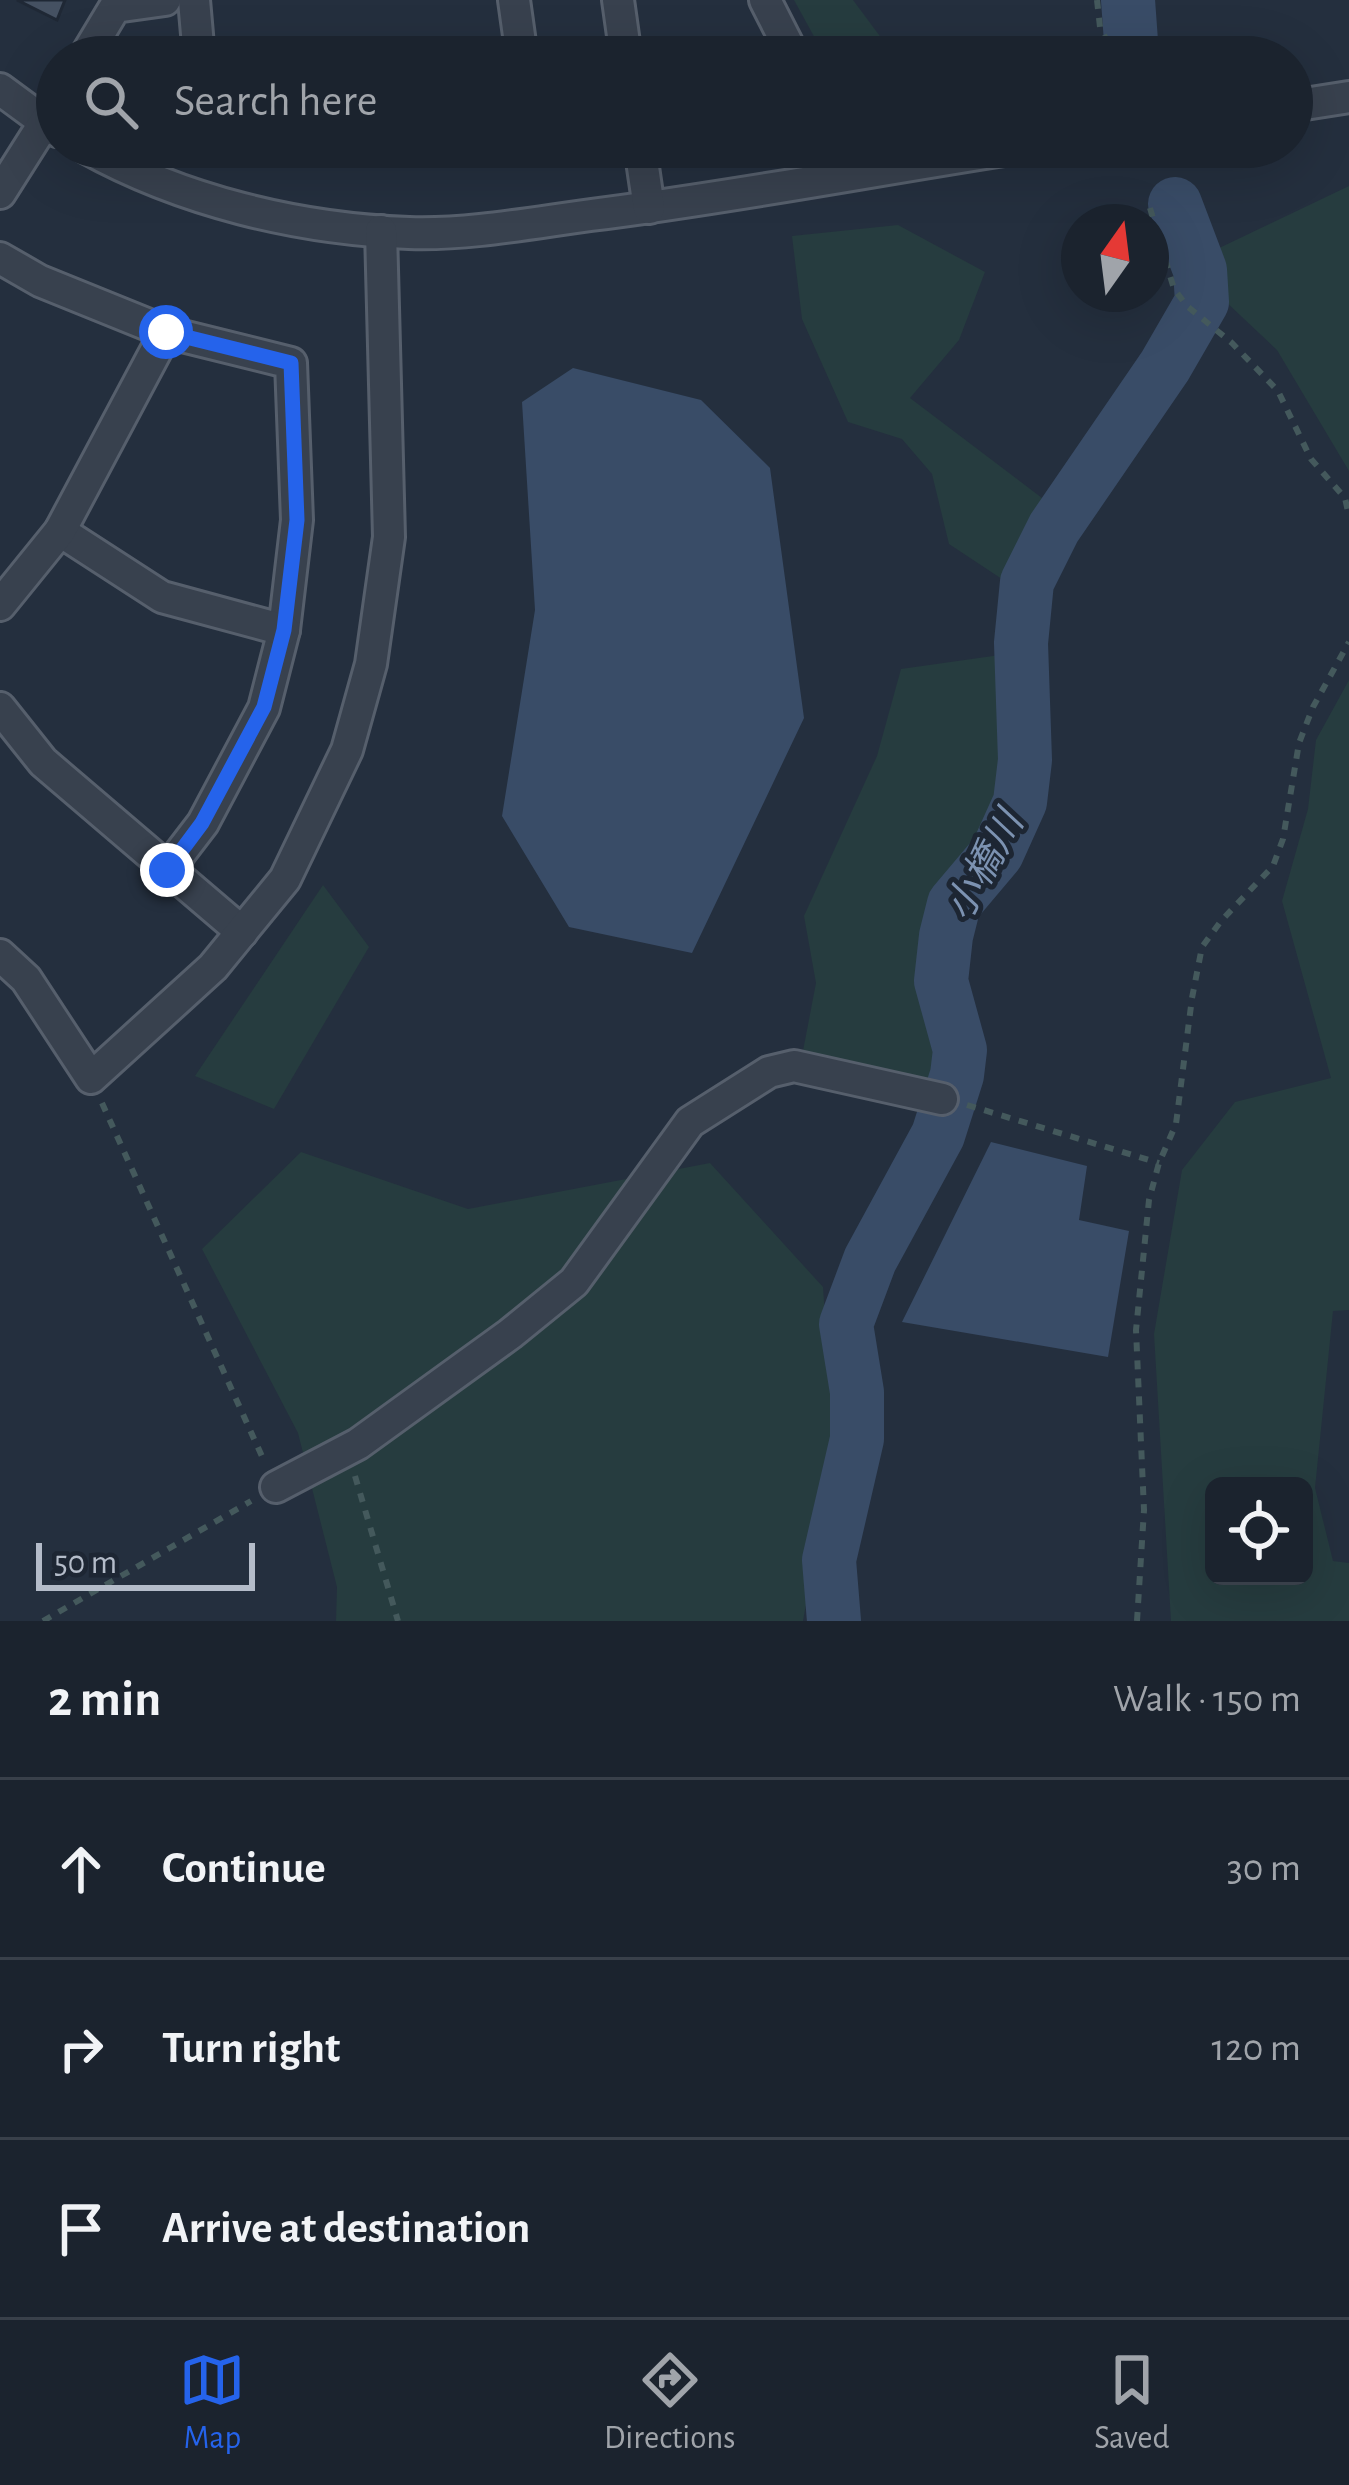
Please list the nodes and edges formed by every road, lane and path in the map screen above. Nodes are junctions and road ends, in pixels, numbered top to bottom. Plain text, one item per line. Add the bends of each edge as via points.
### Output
1 (165, 0) edge
2 (194, 0) edge
3 (514, 0) edge
4 (618, 0) edge
5 (765, 0) edge
6 (1097, 0) edge
7 (98, 36) edge
8 (198, 36) edge
9 (519, 36) edge
10 (623, 36) edge
11 (783, 36) edge
12 (1104, 36) edge
13 (0, 89) edge
14 (1349, 98) edge
15 (1313, 103) edge
16 (36, 110) edge
17 (36, 143) edge
18 (128, 168) edge
19 (643, 168) edge
20 (887, 168) edge
21 (0, 193) edge
22 (650, 208) junction
23 (381, 230) junction
24 (0, 258) edge
25 (1169, 272) edge
26 (166, 332) junction
27 (1349, 516) edge
28 (60, 531) junction
29 (0, 605) edge
30 (284, 630) junction
31 (1349, 642) edge
32 (0, 708) edge
33 (167, 870) junction
34 (242, 932) junction
35 (0, 956) edge
36 (91, 1078) junction
37 (953, 1101) joint
38 (1159, 1163) junction
39 (346, 1450) junction
40 (276, 1487) junction
41 (44, 1621) edge
42 (398, 1621) edge
43 (1137, 1621) edge

1 - 7 street via 115,7
2 - 8 street
3 - 9 street
4 - 10 street
5 - 11 street
6 - 12 path
13 - 16 street
14 - 15 street
17 - 21 street
18 - 23 street via 304,222
19 - 22 street
20 - 22 street
22 - 23 street via 472,230
23 - 34 street via 389,537 371,664 337,772 285,879
24 - 26 street
25 - 27 path via 1187,306 1279,391 1311,459 1346,498
26 - 28 street
26 - 30 street via 291,363 297,520
28 - 29 street
28 - 30 street via 162,597
30 - 33 street via 264,707 202,823
31 - 38 path via 1299,743 1273,866 1202,947 1177,1124
32 - 33 street via 43,762
33 - 34 street
34 - 36 street
35 - 36 street via 26,979
36 - 40 path
37 - 38 path
37 - 39 street via 794,1066 769,1072 690,1122 574,1282
38 - 43 path via 1136,1330 1144,1510
39 - 40 street
39 - 42 path
40 - 41 path

